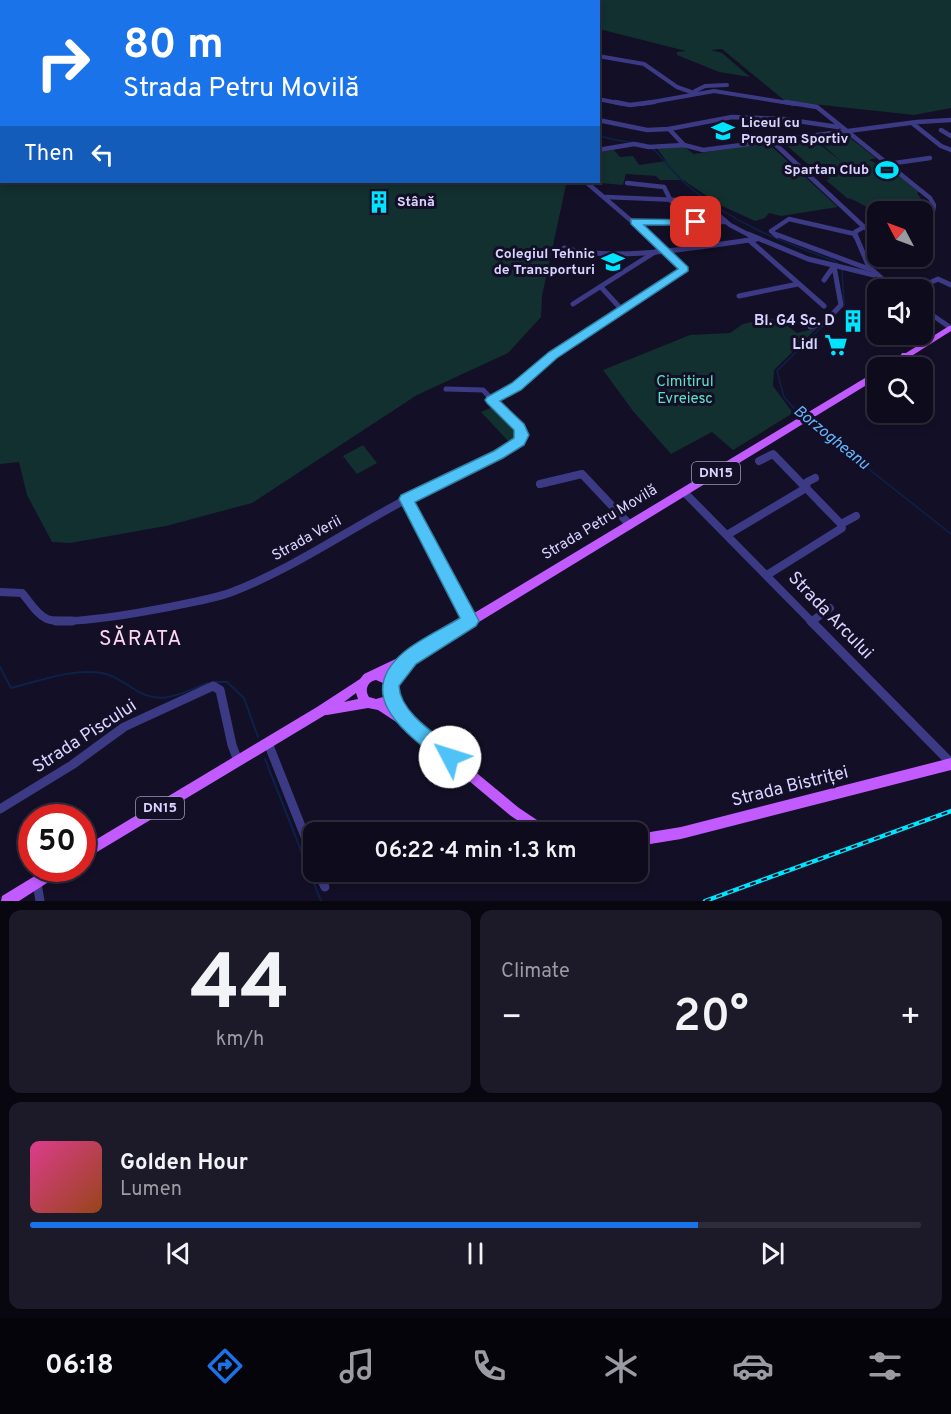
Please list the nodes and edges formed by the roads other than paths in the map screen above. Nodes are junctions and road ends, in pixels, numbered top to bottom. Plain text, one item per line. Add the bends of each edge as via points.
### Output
1 (600, 56) edge
2 (727, 86) dead end
3 (694, 94) junction
4 (600, 99) edge
5 (600, 120) edge
6 (950, 120) edge
7 (912, 123) junction
8 (669, 129) junction
9 (843, 129) junction
10 (941, 130) dead end
11 (951, 136) edge
12 (772, 141) junction
13 (684, 145) junction
14 (600, 150) edge
15 (951, 150) edge
16 (930, 158) dead end
17 (888, 164) junction
18 (587, 183) edge
19 (627, 183) dead end
20 (606, 197) junction
21 (671, 201) junction
22 (933, 201) edge
23 (635, 222) junction
24 (726, 222) junction
25 (865, 228) joint
26 (855, 234) junction
27 (758, 239) junction
28 (749, 240) junction
29 (564, 248) dead end
30 (656, 251) junction
31 (666, 251) junction
32 (836, 266) junction
33 (870, 269) junction
34 (874, 275) junction
35 (880, 279) edge
36 (824, 280) dead end
37 (933, 281) edge
38 (798, 284) junction
39 (951, 285) edge
40 (601, 287) junction
41 (739, 296) dead end
42 (573, 304) dead end
43 (824, 306) dead end
44 (622, 310) junction
45 (933, 316) edge
46 (810, 327) dead end
47 (951, 329) edge
48 (905, 357) edge
49 (918, 357) edge
50 (867, 381) edge
51 (446, 389) dead end
52 (491, 400) junction
53 (759, 461) dead end
54 (815, 478) dead end
55 (540, 484) dead end
56 (806, 488) junction
57 (684, 492) junction
58 (406, 499) junction
59 (856, 516) dead end
60 (842, 524) junction
61 (630, 525) junction
62 (727, 535) junction
63 (767, 575) junction
64 (0, 591) edge
65 (830, 608) dead end
66 (470, 621) junction
67 (811, 622) junction
68 (410, 658) junction
69 (369, 678) junction
70 (390, 688) junction
71 (373, 704) junction
72 (321, 711) junction
73 (411, 725) junction
74 (268, 743) junction
75 (238, 761) junction
76 (951, 764) edge
77 (0, 809) edge
78 (530, 822) edge
79 (303, 832) edge
80 (648, 838) edge
81 (96, 847) edge
82 (323, 882) edge
83 (37, 883) joint
84 (325, 887) dead end
85 (7, 901) edge
86 (40, 901) edge

1 - 3 street via 648,65 677,87
2 - 3 street via 703,86
3 - 4 street via 630,105
3 - 9 street via 721,92 817,107
5 - 8 street via 640,130
6 - 7 street
7 - 9 street
7 - 15 street
8 - 9 street via 732,117 784,119
8 - 13 street
9 - 12 street
9 - 17 street
10 - 11 street
12 - 13 street via 703,150
12 - 25 street
13 - 14 street via 632,144
16 - 17 street
17 - 22 street
18 - 20 street
19 - 21 street via 664,187
20 - 21 street
20 - 23 street
21 - 24 street via 702,201
23 - 24 street
23 - 31 street
24 - 27 street
25 - 26 street
26 - 33 street
26 - 33 street via 789,219 771,231
27 - 28 street
27 - 32 street
28 - 31 street
28 - 38 street
29 - 30 street via 584,254
30 - 31 street
30 - 40 street
31 - 44 street via 684,269
32 - 34 street
32 - 36 street
32 - 46 street via 841,305 823,324
33 - 34 street
34 - 35 street
37 - 39 street via 938,279
38 - 41 street
38 - 43 street
40 - 42 street
40 - 44 street
44 - 52 street via 553,355 516,387
45 - 47 street
47 - 48 main road
47 - 49 main road via 919,352
50 - 57 main road, Strada Petru Movilă / DN15
51 - 52 street, Strada Verii via 479,389
52 - 58 street, Strada Verii via 519,428 522,438 499,454
53 - 56 street via 773,454
54 - 56 street via 807,482
55 - 61 street via 582,474
56 - 60 street
56 - 62 street
57 - 61 main road, Strada Petru Movilă / DN15
57 - 62 street, Strada Arcului
58 - 64 street, Strada Verii via 262,579 217,598 66,622 36,612 22,593
58 - 66 street
59 - 60 street
60 - 63 street via 842,528
61 - 66 main road, Strada Petru Movilă / DN15
62 - 63 street, Strada Arcului
63 - 67 street, Strada Arcului
65 - 67 street
66 - 68 main road, Strada Petru Movilă / DN15
67 - 76 street, Strada Arcului
68 - 69 main road, Strada Petru Movilă / DN15
68 - 70 main road, Strada Petru Movilă / DN15
69 - 70 main road via 381,675
69 - 71 main road via 362,692
69 - 72 main road, Strada Petru Movilă / DN15
70 - 71 main road, DN15 via 386,701
70 - 73 main road via 397,708
71 - 72 main road, Strada Petru Movilă / DN15
71 - 73 main road
72 - 74 main road, Strada Petru Movilă / DN15
73 - 78 main road
74 - 75 main road, Strada Petru Movilă / DN15
74 - 79 street
75 - 77 street, Strada Piscului via 220,690 213,686 124,727 72,765
75 - 81 main road, Strada Petru Movilă / DN15
76 - 80 main road, Strada Bistriței
82 - 84 street
83 - 85 main road
83 - 86 street

